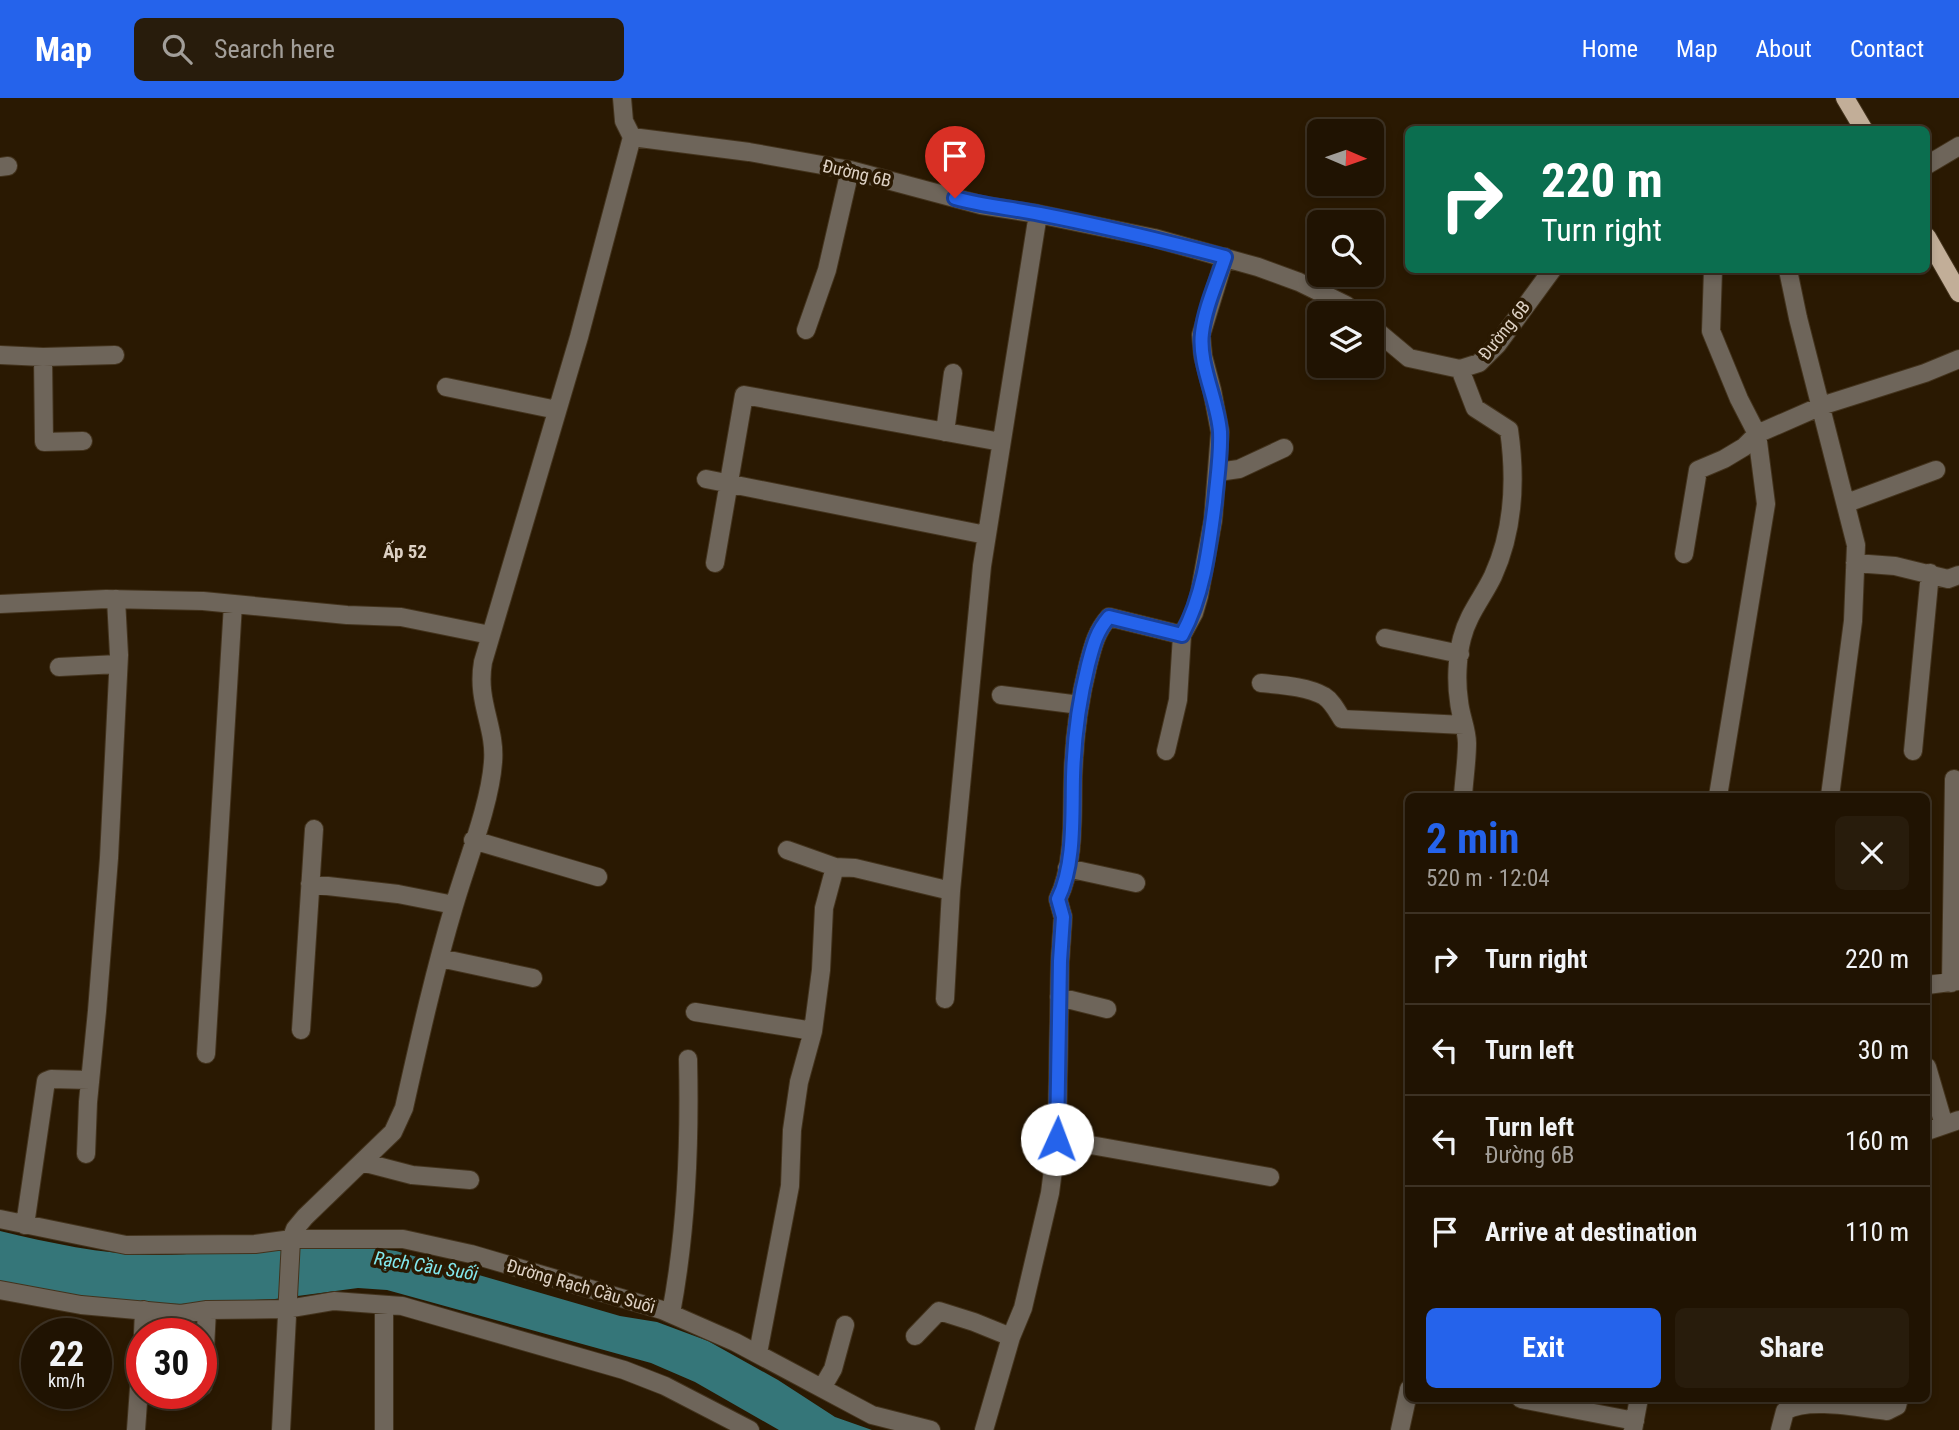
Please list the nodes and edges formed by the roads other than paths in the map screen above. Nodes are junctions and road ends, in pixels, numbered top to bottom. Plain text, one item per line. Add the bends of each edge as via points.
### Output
1 (622, 98) edge
2 (1846, 98) edge
3 (1862, 126) edge
4 (632, 137) junction
5 (1959, 146) edge
6 (1930, 162) edge
7 (850, 170) junction
8 (1038, 214) junction
9 (1930, 242) edge
10 (1225, 257) junction
11 (1550, 273) edge
12 (1713, 273) edge
13 (1789, 273) edge
14 (1959, 293) edge
15 (1338, 301) edge
16 (806, 330) dead end
17 (1384, 337) edge
18 (0, 355) edge
19 (116, 355) dead end
20 (43, 356) junction
21 (1959, 359) edge
22 (1460, 369) junction
23 (953, 373) dead end
24 (446, 387) dead end
25 (1821, 406) junction
26 (557, 410) junction
27 (945, 432) junction
28 (1757, 434) junction
29 (83, 441) dead end
30 (1001, 442) junction
31 (1284, 449) dead end
32 (1936, 470) dead end
33 (1218, 472) junction
34 (706, 479) dead end
35 (730, 482) junction
36 (1847, 503) junction
37 (986, 536) junction
38 (1684, 554) dead end
39 (715, 563) dead end
40 (1855, 563) junction
41 (1930, 573) junction
42 (1959, 575) edge
43 (116, 599) junction
44 (0, 604) edge
45 (233, 604) junction
46 (490, 635) junction
47 (1182, 635) junction
48 (1385, 638) dead end
49 (1460, 654) junction
50 (118, 664) junction
51 (59, 667) dead end
52 (1261, 683) dead end
53 (1001, 695) dead end
54 (1080, 705) junction
55 (1464, 725) junction
56 (1166, 751) dead end
57 (1913, 751) dead end
58 (1954, 779) dead end
59 (1462, 793) edge
60 (1718, 793) edge
61 (1830, 793) edge
62 (314, 829) dead end
63 (474, 840) junction
64 (787, 850) dead end
65 (835, 867) junction
66 (1067, 867) junction
67 (597, 877) dead end
68 (1136, 883) dead end
69 (310, 884) junction
70 (951, 891) junction
71 (454, 905) junction
72 (440, 958) junction
73 (533, 978) dead end
74 (1955, 982) edge
75 (1930, 985) edge
76 (1059, 997) junction
77 (945, 999) dead end
78 (1107, 1009) dead end
79 (695, 1012) dead end
80 (301, 1030) dead end
81 (813, 1031) junction
82 (206, 1054) dead end
83 (688, 1059) dead end
84 (1930, 1074) edge
85 (90, 1080) junction
86 (1952, 1123) edge
87 (1930, 1130) edge
88 (1057, 1139) junction
89 (86, 1154) dead end
90 (362, 1163) junction
91 (1270, 1177) dead end
92 (470, 1180) dead end
93 (0, 1219) edge
94 (26, 1225) junction
95 (291, 1239) junction
96 (0, 1290) edge
97 (384, 1305) junction
98 (287, 1308) junction
99 (144, 1310) junction
100 (207, 1310) junction
101 (671, 1313) junction
102 (144, 1318) edge
103 (207, 1318) edge
104 (845, 1325) dead end
105 (915, 1336) dead end
106 (1011, 1337) junction
107 (758, 1353) junction
108 (822, 1388) junction
109 (1406, 1402) edge
110 (1534, 1402) edge
111 (1638, 1402) edge
112 (1898, 1402) edge
113 (138, 1409) edge
114 (1634, 1425) edge
115 (136, 1430) edge
116 (281, 1430) edge
117 (384, 1430) edge
118 (750, 1430) edge
119 (931, 1430) edge
120 (984, 1430) edge
121 (1400, 1430) edge
122 (1780, 1430) edge

1 - 4 street via 624,121
2 - 3 main road
4 - 7 street, Đường 6B
4 - 26 street
5 - 6 street
7 - 8 street, Đường 6B via 981,205
7 - 16 street via 827,270
8 - 10 street, Đường 6B
8 - 30 street
9 - 14 main road
10 - 15 street, Đường 6B via 1299,282
10 - 33 street via 1201,335 1220,432
11 - 22 street, Đường 6B via 1497,345 1479,363
12 - 28 street via 1711,331
13 - 25 street
17 - 22 street, Đường 6B via 1409,358
18 - 20 street
19 - 20 street
20 - 29 street via 44,442
21 - 25 street
22 - 49 street via 1475,408 1508,430 1513,461 1503,552 1473,608
23 - 27 street
24 - 26 street
25 - 28 street
25 - 36 street
26 - 46 street
27 - 30 street
27 - 35 street via 744,395
28 - 38 street via 1734,453 1698,470
28 - 60 street via 1766,504
30 - 37 street
31 - 33 street via 1239,469
32 - 36 street
33 - 47 street via 1202,584
34 - 35 street
35 - 37 street
35 - 39 street
36 - 40 street
37 - 70 street
40 - 41 street
40 - 61 street via 1853,621
41 - 42 street via 1948,579
41 - 57 street
43 - 44 street
43 - 45 street
43 - 50 street
45 - 46 street via 401,617
45 - 82 street
46 - 63 street via 480,678 493,763
47 - 54 street via 1109,617 1097,631
47 - 56 street via 1178,700
48 - 49 street
49 - 55 street via 1459,701
50 - 51 street
50 - 85 street via 109,858
52 - 55 street via 1324,696 1342,719
53 - 54 street
54 - 66 street
55 - 59 street
58 - 74 street
62 - 69 street
63 - 67 street
63 - 71 street
64 - 65 street
65 - 70 street
65 - 81 street via 824,908
66 - 68 street
66 - 76 street via 1058,899 1063,917
69 - 71 street
69 - 80 street
70 - 77 street
71 - 72 street
72 - 73 street
72 - 90 street via 404,1108 393,1132
74 - 75 street
76 - 78 street
76 - 88 street
79 - 81 street
81 - 107 street via 799,1082 790,1186
83 - 101 street via 687,1194
84 - 86 street
85 - 89 street
85 - 94 street via 46,1081
86 - 87 street
88 - 91 street
88 - 106 street via 1050,1193 1023,1308
90 - 92 street via 412,1175
90 - 95 street via 305,1217
93 - 94 street, Đường Rạch Cầu Suối
94 - 95 street, Đường Rạch Cầu Suối via 126,1245 255,1244
95 - 98 street
95 - 101 street, Đường Rạch Cầu Suối via 403,1239 533,1271
96 - 99 street via 81,1305
97 - 98 street via 334,1301
97 - 117 street
97 - 118 street via 411,1308 624,1370
98 - 100 street
98 - 116 street
99 - 100 street via 181,1314
99 - 102 street
100 - 103 street
101 - 107 street, Đường Rạch Cầu Suối
104 - 108 street via 833,1369
105 - 106 street via 939,1311
106 - 120 street
107 - 108 street, Đường Rạch Cầu Suối
108 - 119 street, Đường Rạch Cầu Suối via 872,1415
109 - 121 street
110 - 114 street
111 - 114 street
112 - 122 street via 1886,1411 1793,1406 1785,1411
113 - 115 street

